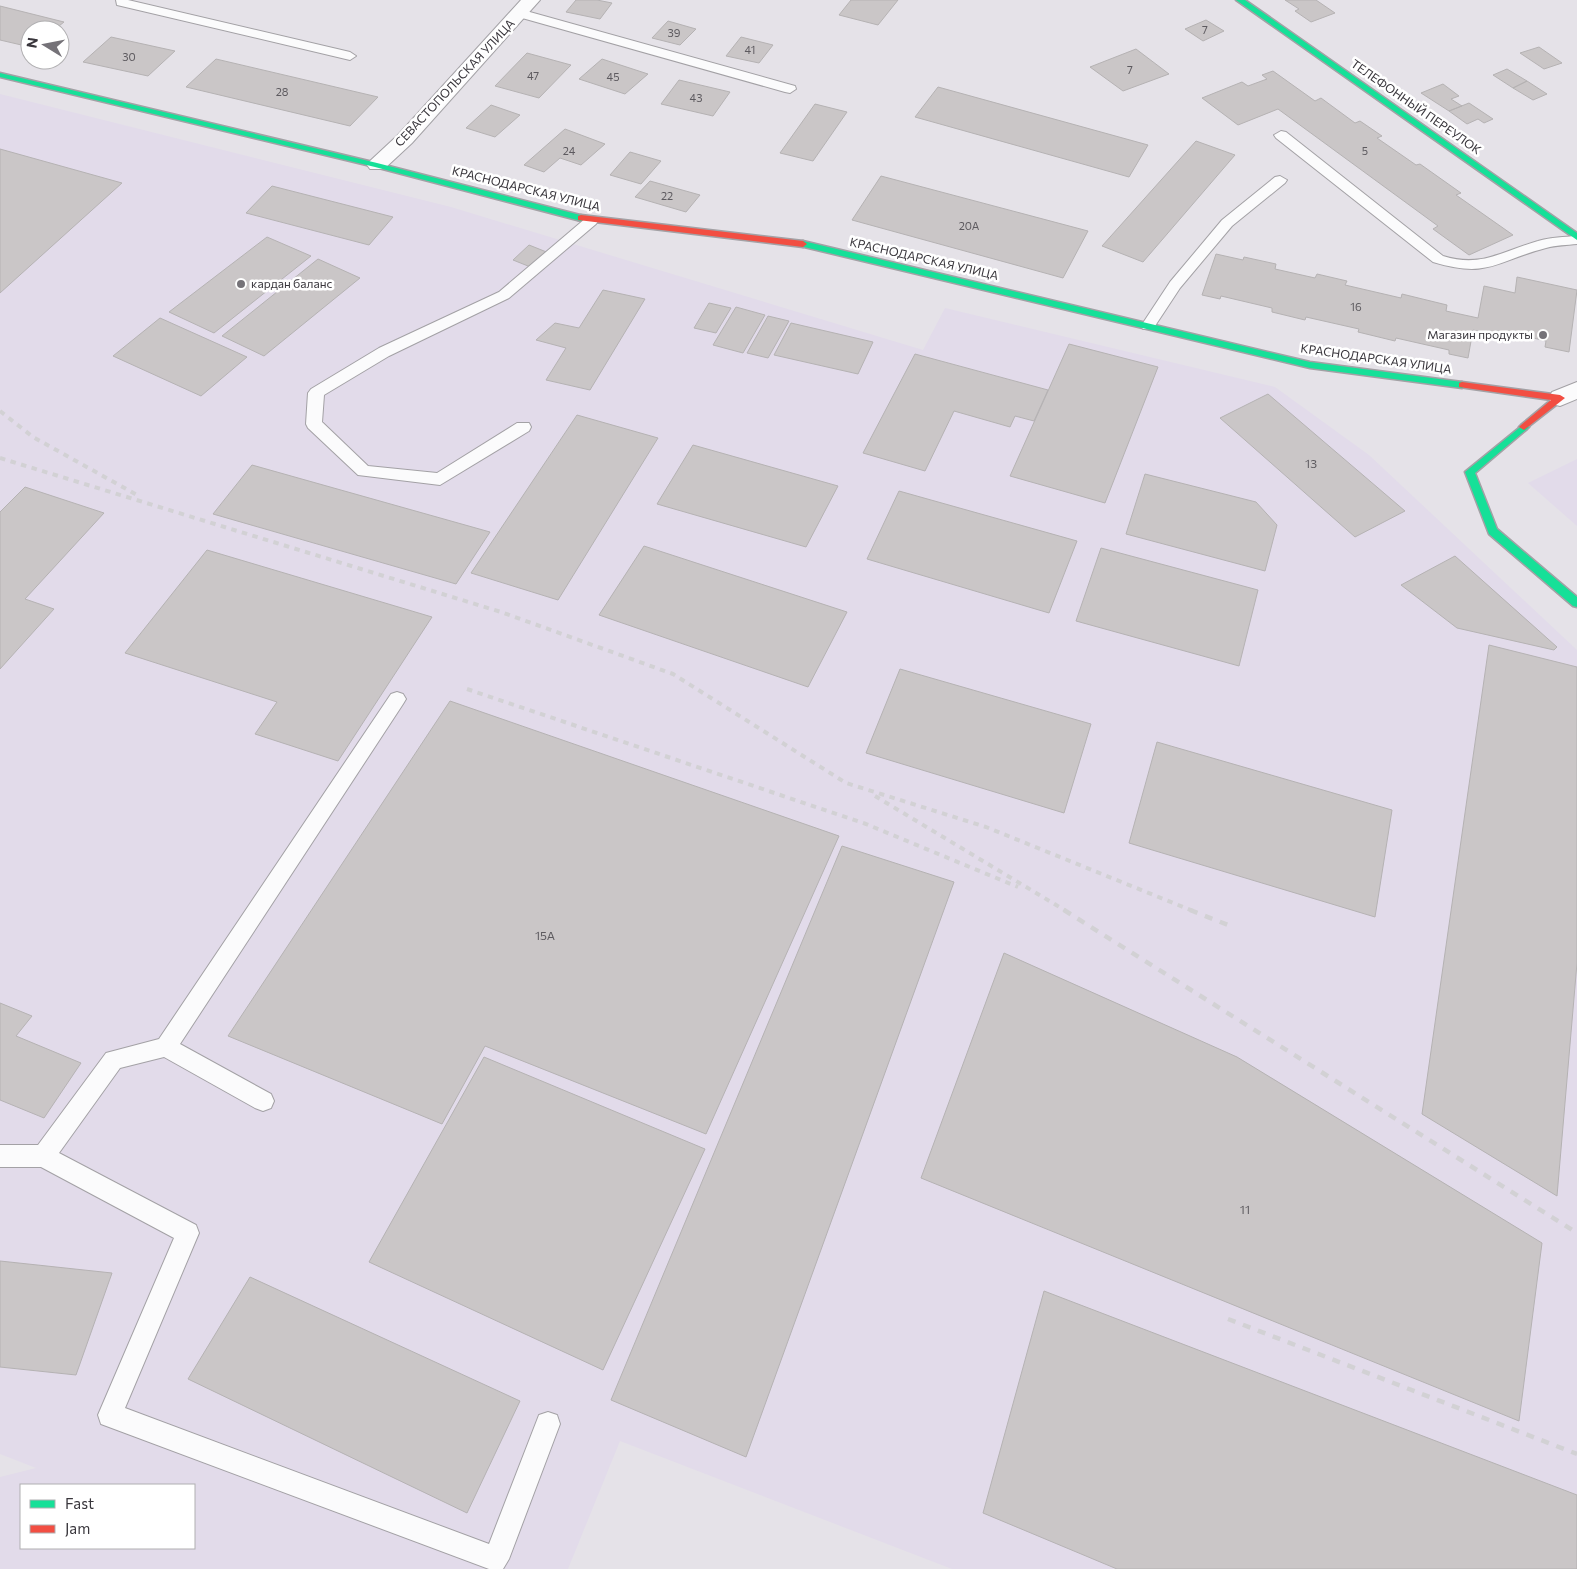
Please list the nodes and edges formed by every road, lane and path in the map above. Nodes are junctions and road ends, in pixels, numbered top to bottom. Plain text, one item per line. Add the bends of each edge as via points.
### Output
1 (105, 0) edge
2 (158, 0) edge
3 (1240, 0) edge
4 (122, 2) junction
5 (525, 7) edge
6 (350, 56) dead end
7 (0, 75) edge
8 (790, 89) dead end
9 (1281, 135) dead end
10 (377, 165) junction
11 (1280, 180) dead end
12 (591, 221) junction
13 (1577, 238) edge
14 (1148, 326) junction
15 (1568, 394) edge
16 (523, 427) dead end
17 (1577, 603) edge
18 (397, 699) dead end
19 (166, 1047) junction
20 (263, 1101) dead end
21 (0, 1156) edge
22 (43, 1156) junction
23 (548, 1424) dead end

1 - 4 lane
2 - 4 lane
3 - 13 street, ТЕЛЕФОННЫЙ ПЕРЕУЛОК
4 - 6 lane
5 - 8 lane
5 - 10 street, СЕВАСТОПОЛЬСКАЯ УЛИЦА via 405,139
7 - 10 street, КРАСНОДАРСКАЯ УЛИЦА
9 - 13 lane via 1438,259 1457,266 1483,266 1544,243
10 - 12 street, КРАСНОДАРСКАЯ УЛИЦА
11 - 14 lane via 1227,223 1175,285
12 - 14 street, КРАСНОДАРСКАЯ УЛИЦА via 799,243
12 - 16 lane via 504,295 384,352 316,393 314,424 364,471 440,479
14 - 15 street, КРАСНОДАРСКАЯ УЛИЦА via 1310,365
15 - 17 street, КРАСНОДАРСКАЯ УЛИЦА via 1470,472 1493,531
18 - 19 lane
19 - 20 lane
19 - 22 lane via 113,1060
21 - 22 lane
22 - 23 lane via 188,1233 110,1415 496,1559

